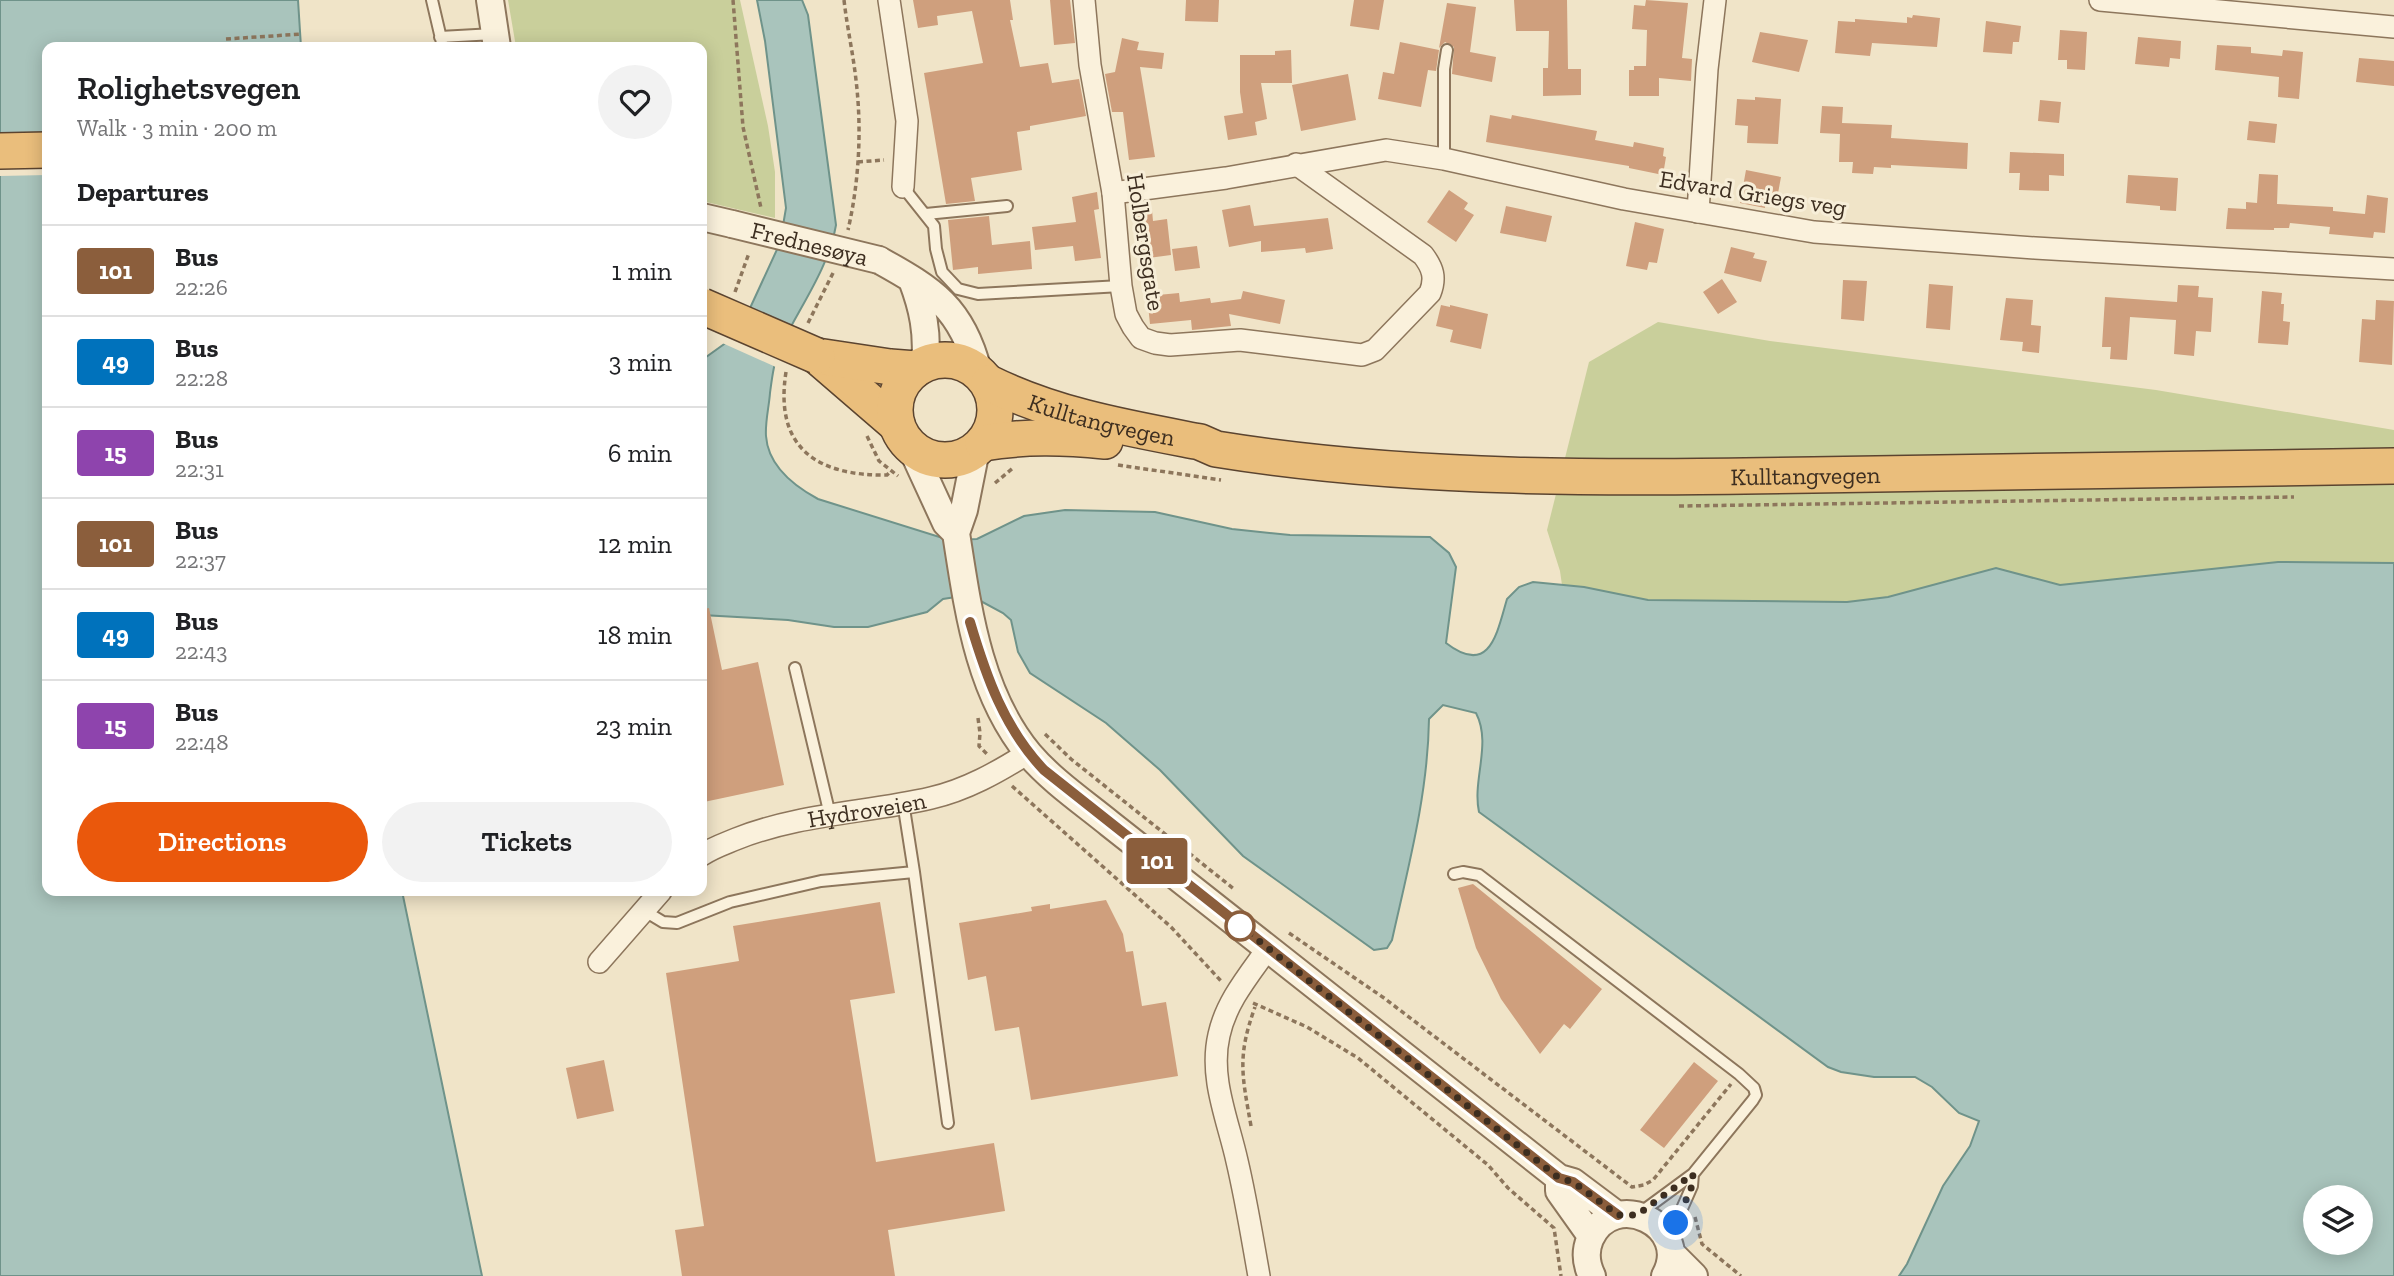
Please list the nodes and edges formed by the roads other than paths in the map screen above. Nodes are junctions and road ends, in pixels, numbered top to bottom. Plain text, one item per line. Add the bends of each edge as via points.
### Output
1 (432, 0) edge
2 (490, 0) edge
3 (889, 0) edge
4 (1084, 0) edge
5 (1715, 0) edge
6 (2100, 0) edge
7 (2123, 1) edge
8 (2394, 27) edge
9 (495, 41) edge
10 (442, 42) edge
11 (1447, 50) dead end
12 (0, 150) edge
13 (42, 150) edge
14 (1444, 159) junction
15 (1296, 164) junction
16 (903, 187) joint
17 (1113, 193) junction
18 (1007, 206) dead end
19 (1698, 212) junction
20 (926, 214) junction
21 (707, 218) edge
22 (2394, 269) edge
23 (912, 280) junction
24 (1121, 286) junction
25 (716, 305) edge
26 (817, 356) junction
27 (920, 366) junction
28 (983, 377) junction
29 (980, 447) junction
30 (1216, 449) junction
31 (903, 450) junction
32 (2394, 466) edge
33 (956, 533) junction
34 (795, 668) dead end
35 (1035, 742) junction
36 (902, 802) junction
37 (830, 815) junction
38 (707, 851) edge
39 (914, 872) junction
40 (1454, 874) dead end
41 (657, 896) edge
42 (643, 910) junction
43 (1276, 939) junction
44 (599, 962) dead end
45 (948, 1123) dead end
46 (1693, 1174) junction
47 (1559, 1178) junction
48 (1627, 1215) junction
49 (1591, 1236) junction
50 (1668, 1256) edge
51 (1259, 1276) edge
52 (1591, 1276) edge
53 (1694, 1276) edge

1 - 10 lane
2 - 9 street
3 - 16 street via 907,121
4 - 17 street, Holbergsgate via 1090,65
5 - 19 street
6 - 7 street
7 - 8 street
9 - 10 lane
11 - 14 lane
12 - 13 highway
14 - 15 street, Edvard Griegs veg via 1386,150
14 - 19 street, Edvard Griegs veg
15 - 17 street, Edvard Griegs veg
15 - 24 street, Holbergsgate via 1429,263 1434,283 1430,293 1376,350 1362,355 1240,340 1155,343 1141,338 1133,327
16 - 20 lane
17 - 24 street, Holbergsgate
18 - 20 lane
19 - 22 street, Edvard Griegs veg via 1814,232
20 - 24 lane via 934,226 942,272 962,291 978,294
21 - 23 street, Frednesøya, bridge via 745,222 879,260
23 - 27 street via 925,318 927,340
23 - 28 street, Frednesøya via 954,314
25 - 26 highway, bridge
26 - 27 highway via 890,367
26 - 31 highway
27 - 28 highway via 952,360 966,363
27 - 31 highway via 897,394 895,410
28 - 29 highway via 995,398 996,414
28 - 30 highway, Kulltangvegen via 1018,398 1068,415
29 - 30 highway, Kulltangvegen via 1016,438 1060,437 1199,453
29 - 31 highway via 950,460
29 - 33 street
30 - 32 highway, Kulltangvegen via 1371,467 1569,477
31 - 33 street
33 - 35 street via 970,622 985,674 1006,718
34 - 37 lane
35 - 36 street, Hydroveien via 1001,770 932,798
35 - 43 street via 1044,770 1110,824
36 - 37 street, Hydroveien
36 - 39 lane
37 - 38 street, Hydroveien via 759,830
39 - 42 lane via 808,884 730,902 677,923 663,922
39 - 45 lane
40 - 46 lane via 1479,875 1754,1088 1755,1095
41 - 42 street
42 - 44 street
43 - 47 street
43 - 51 street via 1237,992 1218,1037 1217,1082
46 - 48 lane
46 - 50 lane
47 - 48 street
47 - 49 street via 1559,1191
48 - 49 street via 1602,1223
48 - 50 street via 1656,1224
49 - 52 street via 1586,1254
50 - 53 street

